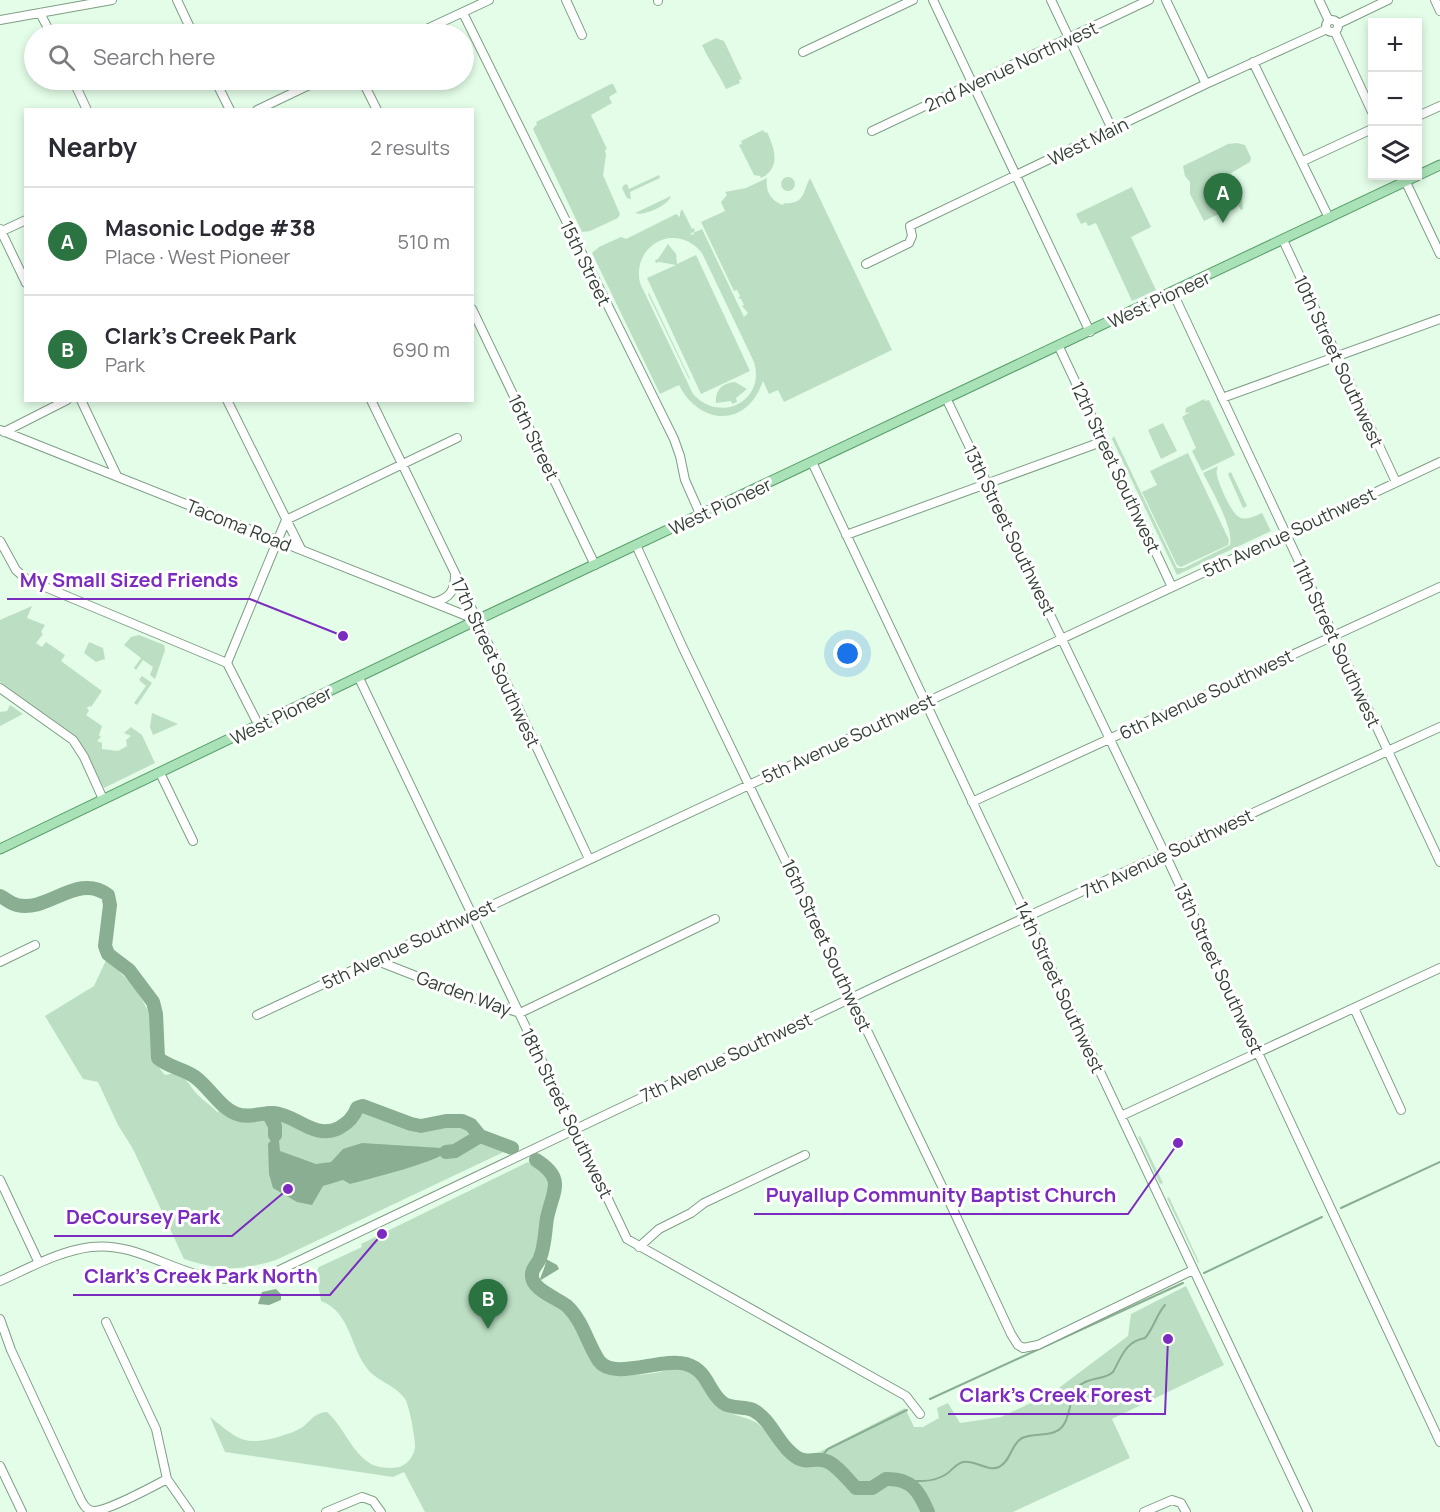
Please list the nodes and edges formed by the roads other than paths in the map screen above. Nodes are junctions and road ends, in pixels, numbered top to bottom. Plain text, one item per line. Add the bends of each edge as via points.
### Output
1 (112, 0) edge
2 (177, 0) edge
3 (489, 0) edge
4 (566, 0) edge
5 (913, 0) edge
6 (933, 0) edge
7 (1052, 0) edge
8 (1149, 0) edge
9 (1164, 0) edge
10 (1319, 0) edge
11 (1389, 0) edge
12 (1435, 0) edge
13 (1440, 11) edge
14 (40, 13) junction
15 (463, 13) junction
16 (0, 20) edge
17 (46, 24) edge
18 (188, 24) edge
19 (438, 24) edge
20 (468, 24) edge
21 (1332, 26) junction
22 (474, 35) edge
23 (582, 35) dead end
24 (1069, 38) junction
25 (803, 52) dead end
26 (1254, 62) junction
27 (973, 84) junction
28 (1206, 84) junction
29 (77, 90) edge
30 (220, 90) edge
31 (299, 90) edge
32 (367, 90) edge
33 (1368, 103) edge
34 (1440, 106) edge
35 (86, 108) edge
36 (229, 108) edge
37 (261, 108) edge
38 (376, 108) edge
39 (1422, 114) edge
40 (1112, 129) junction
41 (872, 131) dead end
42 (1368, 131) edge
43 (1303, 161) junction
44 (1440, 165) edge
45 (1422, 172) edge
46 (1016, 175) junction
47 (1402, 180) edge
48 (1404, 180) edge
49 (1329, 218) junction
50 (24, 221) edge
51 (0, 231) edge
52 (1283, 240) junction
53 (1440, 254) edge
54 (866, 264) dead end
55 (24, 279) edge
56 (1173, 293) junction
57 (474, 313) edge
58 (1440, 319) edge
59 (1090, 332) junction
60 (1059, 347) junction
61 (1337, 357) junction
62 (1222, 398) junction
63 (947, 400) junction
64 (63, 402) edge
65 (82, 402) edge
66 (228, 402) edge
67 (372, 402) edge
68 (2, 431) edge
69 (457, 438) dead end
70 (1104, 441) junction
71 (812, 462) junction
72 (1440, 462) edge
73 (402, 465) junction
74 (117, 476) junction
75 (1396, 482) junction
76 (987, 483) junction
77 (701, 516) junction
78 (286, 520) junction
79 (1286, 533) junction
80 (846, 535) junction
81 (276, 540) junction
82 (0, 542) edge
83 (636, 545) junction
84 (301, 549) junction
85 (595, 565) junction
86 (455, 573) junction
87 (1440, 586) edge
88 (1172, 587) junction
89 (435, 602) junction
90 (477, 620) junction
91 (1333, 636) junction
92 (1061, 638) junction
93 (226, 663) junction
94 (358, 678) junction
95 (0, 688) edge
96 (925, 702) junction
97 (259, 726) junction
98 (1440, 727) edge
99 (1109, 739) junction
100 (1387, 751) junction
101 (160, 773) junction
102 (750, 784) junction
103 (103, 799) junction
104 (972, 802) junction
105 (193, 841) dead end
106 (0, 849) edge
107 (1165, 854) junction
108 (589, 859) junction
109 (1440, 862) edge
110 (472, 914) junction
111 (1027, 917) junction
112 (715, 919) dead end
113 (35, 945) dead end
114 (375, 960) junction
115 (0, 962) edge
116 (1440, 968) edge
117 (852, 998) junction
118 (1354, 1008) junction
119 (519, 1013) junction
120 (257, 1015) dead end
121 (1259, 1052) junction
122 (1401, 1110) dead end
123 (1120, 1116) junction
124 (575, 1129) junction
125 (806, 1155) dead end
126 (0, 1180) edge
127 (639, 1246) junction
128 (39, 1263) junction
129 (1193, 1270) junction
130 (0, 1281) edge
131 (0, 1320) edge
132 (106, 1322) dead end
133 (920, 1414) dead end
134 (1440, 1442) edge
135 (0, 1466) edge
136 (167, 1479) junction
137 (22, 1512) edge
138 (190, 1512) edge
139 (326, 1512) edge
140 (381, 1512) edge
141 (1144, 1512) edge
142 (1186, 1512) edge
143 (1308, 1512) edge

1 - 14 street
2 - 18 street
3 - 15 street
4 - 23 street
5 - 25 street
6 - 27 street
7 - 24 street
8 - 24 street, 2nd Avenue Northwest
9 - 28 street
10 - 21 street
11 - 21 street, West Main
12 - 13 street
14 - 16 street
14 - 17 street
15 - 19 street
15 - 20 street, 15th Street
21 - 26 street, West Main
21 - 33 street
22 - 77 street, 15th Street via 674,438 685,482
24 - 27 street, 2nd Avenue Northwest
24 - 40 street
26 - 28 street, West Main
26 - 43 street
27 - 41 street, 2nd Avenue Northwest
27 - 46 street
28 - 40 street, West Main
29 - 35 street
30 - 36 street
31 - 37 street
32 - 38 street
34 - 39 street
40 - 46 street, West Main
42 - 43 street
43 - 49 street
44 - 45 main road, West Pioneer
46 - 54 street, West Main via 910,226 909,243
46 - 59 street
47 - 49 main road, West Pioneer
48 - 53 street
49 - 52 main road, West Pioneer
50 - 51 street
51 - 55 street
52 - 56 main road, West Pioneer
52 - 61 street, 10th Street Southwest
56 - 59 main road, West Pioneer
56 - 62 street, 11th Street Southwest
57 - 85 street, 16th Street
58 - 61 street
59 - 60 main road, West Pioneer
60 - 63 main road, West Pioneer
60 - 70 street, 12th Street Southwest
61 - 62 street
61 - 75 street, 10th Street Southwest
62 - 79 street, 11th Street Southwest
63 - 71 main road, West Pioneer
63 - 76 street, 13th Street Southwest
64 - 68 street
65 - 74 street
66 - 78 street
67 - 73 street, 17th Street Southwest
68 - 74 street, Tacoma Road
69 - 73 street
70 - 76 street
70 - 88 street, 12th Street Southwest
71 - 77 main road, West Pioneer
71 - 80 street, 14th Street Southwest
72 - 75 street, 5th Avenue Southwest
73 - 78 street
73 - 86 street, 17th Street Southwest
74 - 81 street, Tacoma Road
75 - 79 street, 5th Avenue Southwest
76 - 80 street
76 - 92 street, 13th Street Southwest
77 - 83 main road, West Pioneer
78 - 81 street
78 - 84 street
79 - 88 street, 5th Avenue Southwest
79 - 91 street, 11th Street Southwest
80 - 96 street, 14th Street Southwest
81 - 84 street, Tacoma Road
81 - 93 street
82 - 93 street via 16,570 26,579
83 - 85 main road, West Pioneer
83 - 102 street, 16th Street Southwest
84 - 89 street, Tacoma Road
85 - 90 main road, West Pioneer
86 - 89 street via 451,593
86 - 90 street, 17th Street Southwest
87 - 91 street, 6th Avenue Southwest
88 - 92 street, 5th Avenue Southwest
89 - 90 street, Tacoma Road
90 - 94 main road, West Pioneer
90 - 108 street, 17th Street Southwest
91 - 99 street, 6th Avenue Southwest
91 - 100 street, 11th Street Southwest
92 - 96 street, 5th Avenue Southwest
92 - 99 street, 13th Street Southwest
93 - 97 street
94 - 97 main road, West Pioneer
94 - 110 street, 18th Street Southwest
95 - 103 street via 73,740
96 - 102 street, 5th Avenue Southwest
96 - 104 street, 14th Street Southwest
97 - 101 main road, West Pioneer
98 - 100 street, 7th Avenue Southwest
99 - 104 street, 6th Avenue Southwest
99 - 107 street, 13th Street Southwest
100 - 107 street, 7th Avenue Southwest
100 - 109 street, 11th Street Southwest
101 - 103 main road, West Pioneer
101 - 105 street
102 - 108 street, 5th Avenue Southwest
102 - 117 street, 16th Street Southwest
103 - 106 main road, West Pioneer
104 - 111 street, 14th Street Southwest
107 - 111 street, 7th Avenue Southwest
107 - 121 street, 13th Street Southwest
108 - 110 street, 5th Avenue Southwest
110 - 114 street, 5th Avenue Southwest
110 - 119 street, 18th Street Southwest
111 - 117 street, 7th Avenue Southwest
111 - 123 street, 14th Street Southwest
112 - 119 street
113 - 115 street
114 - 119 street, Garden Way
114 - 120 street, 5th Avenue Southwest
116 - 118 street
117 - 124 street, 7th Avenue Southwest
117 - 129 street, 16th Street Southwest via 1018,1346 1038,1345
118 - 121 street
118 - 122 street
119 - 124 street, 18th Street Southwest
121 - 123 street
121 - 134 street, 13th Street Southwest
123 - 129 street, 14th Street Southwest
124 - 127 street, 18th Street Southwest via 627,1239
124 - 128 street, 7th Avenue Southwest via 284,1269 258,1277 231,1280 205,1276 118,1247 66,1252
125 - 127 street via 704,1203 659,1229
126 - 128 street
127 - 133 street, 18th Street Southwest via 906,1396
128 - 130 street, 7th Avenue Southwest
129 - 143 street, 14th Street Southwest
131 - 136 street via 88,1509 107,1508
132 - 136 street via 156,1429
135 - 137 street
136 - 138 street
139 - 140 street via 359,1498 368,1498
141 - 142 street via 1168,1500 1181,1503

